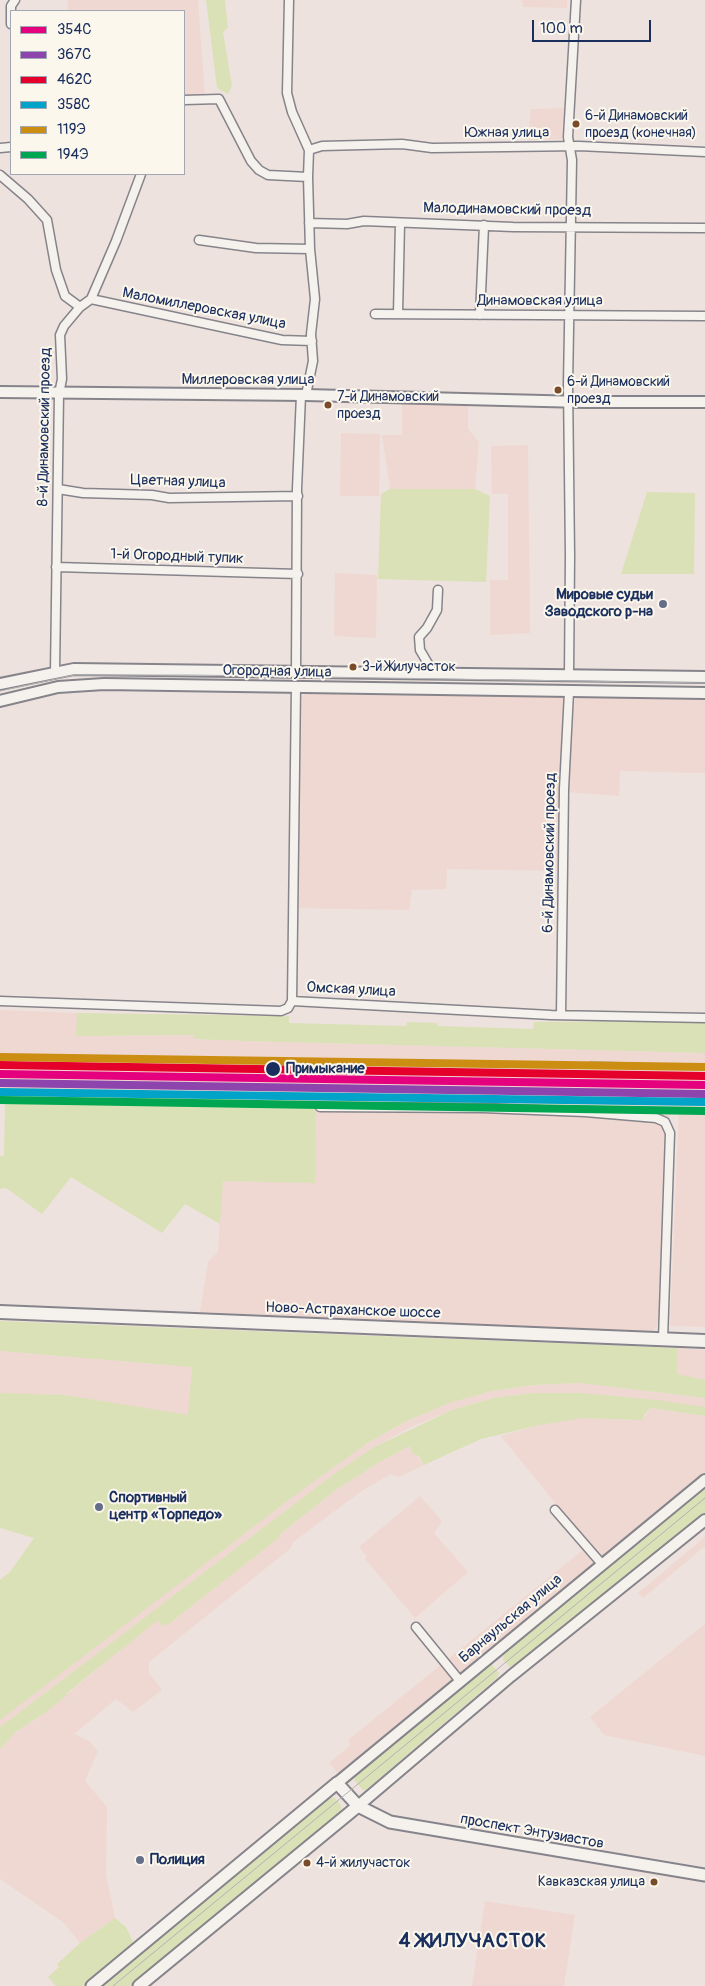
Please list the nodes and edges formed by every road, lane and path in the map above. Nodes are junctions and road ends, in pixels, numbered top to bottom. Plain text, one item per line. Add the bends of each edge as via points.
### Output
1 (289, 0) edge
2 (576, 0) edge
3 (185, 100) edge
4 (569, 147) junction
5 (309, 150) junction
6 (705, 152) edge
7 (0, 175) edge
8 (141, 175) edge
9 (308, 177) junction
10 (309, 222) junction
11 (400, 223) junction
12 (484, 225) junction
13 (571, 226) junction
14 (705, 228) edge
15 (199, 240) dead end
16 (310, 249) junction
17 (91, 299) junction
18 (80, 307) junction
19 (374, 314) dead end
20 (398, 314) junction
21 (570, 314) junction
22 (480, 315) junction
23 (705, 316) edge
24 (312, 341) junction
25 (0, 392) edge
26 (59, 394) junction
27 (304, 395) junction
28 (568, 400) junction
29 (705, 402) edge
30 (58, 489) junction
31 (298, 496) junction
32 (56, 567) junction
33 (298, 574) junction
34 (438, 590) dead end
35 (55, 672) junction
36 (296, 672) junction
37 (430, 673) junction
38 (569, 675) junction
39 (705, 678) edge
40 (0, 684) edge
41 (296, 687) junction
42 (569, 692) junction
43 (705, 693) edge
44 (0, 702) edge
45 (292, 1000) junction
46 (0, 1001) edge
47 (561, 1015) junction
48 (705, 1018) edge
49 (320, 1107) dead end
50 (0, 1312) edge
51 (662, 1339) junction
52 (705, 1341) edge
53 (705, 1480) edge
54 (555, 1510) dead end
55 (705, 1520) edge
56 (601, 1563) junction
57 (416, 1627) dead end
58 (460, 1680) junction
59 (337, 1783) junction
60 (358, 1806) junction
61 (705, 1875) edge
62 (92, 1986) edge
63 (139, 1986) edge

1 - 5 street via 287,93
2 - 4 street
3 - 9 street via 219,99 251,161 259,170 268,175
4 - 5 street, Южная улица via 432,148 366,144 322,146
4 - 6 street, Южная улица
4 - 13 street via 572,160
5 - 9 street
7 - 18 street via 47,220 56,270 65,296
8 - 17 street
9 - 10 street
10 - 11 street, Малодинамовский проезд
10 - 16 street
11 - 12 street, Малодинамовский проезд
11 - 20 street
12 - 13 street, Малодинамовский проезд
12 - 22 street
13 - 14 street, Малодинамовский проезд
13 - 21 street
15 - 16 street via 256,248
16 - 24 street via 314,299
17 - 18 street, 8-й Динамовский проезд
17 - 24 street, Маломиллеровская улица via 282,340
18 - 26 street, 8-й Динамовский проезд via 60,335 62,379
19 - 20 street, Динамовская улица
20 - 22 street, Динамовская улица
21 - 22 street, Динамовская улица
21 - 23 street, Динамовская улица
21 - 28 street
24 - 27 street via 313,361
25 - 26 street, Миллеровская улица
26 - 27 street, Миллеровская улица
26 - 30 street, 8-й Динамовский проезд
27 - 28 street, Миллеровская улица
27 - 31 street
28 - 29 street, Миллеровская улица
28 - 38 street
30 - 31 street, Цветная улица via 169,498
30 - 32 street, 8-й Динамовский проезд
31 - 33 street
32 - 33 street, 1-й Огородный тупик
32 - 35 street, 8-й Динамовский проезд
33 - 36 street
34 - 37 street via 437,610 419,637 420,650
35 - 36 street, Огородная улица via 74,669
35 - 40 street, Огородная улица
36 - 37 street, Огородная улица
37 - 38 street, Огородная улица
38 - 39 street, Огородная улица
41 - 42 street, Огородная улица
41 - 44 street, Огородная улица via 75,685
41 - 45 street
42 - 43 street, Огородная улица
42 - 47 street, 6-й Динамовский проезд via 564,789
45 - 46 street, Омская улица via 288,1008 281,1011
45 - 47 street, Омская улица
47 - 48 street, Омская улица
49 - 51 street via 585,1112 656,1118 665,1122 670,1133
50 - 51 main road, Ново-Астраханское шоссе
51 - 52 main road, Ново-Астраханское шоссе
53 - 56 street, Барнаульская улица
54 - 56 street
55 - 60 street via 511,1676
56 - 58 street, Барнаульская улица
57 - 58 street
58 - 59 street, Барнаульская улица
59 - 60 main road, проспект Энтузиастов
59 - 62 main road
60 - 61 main road, проспект Энтузиастов via 390,1822
60 - 63 main road

